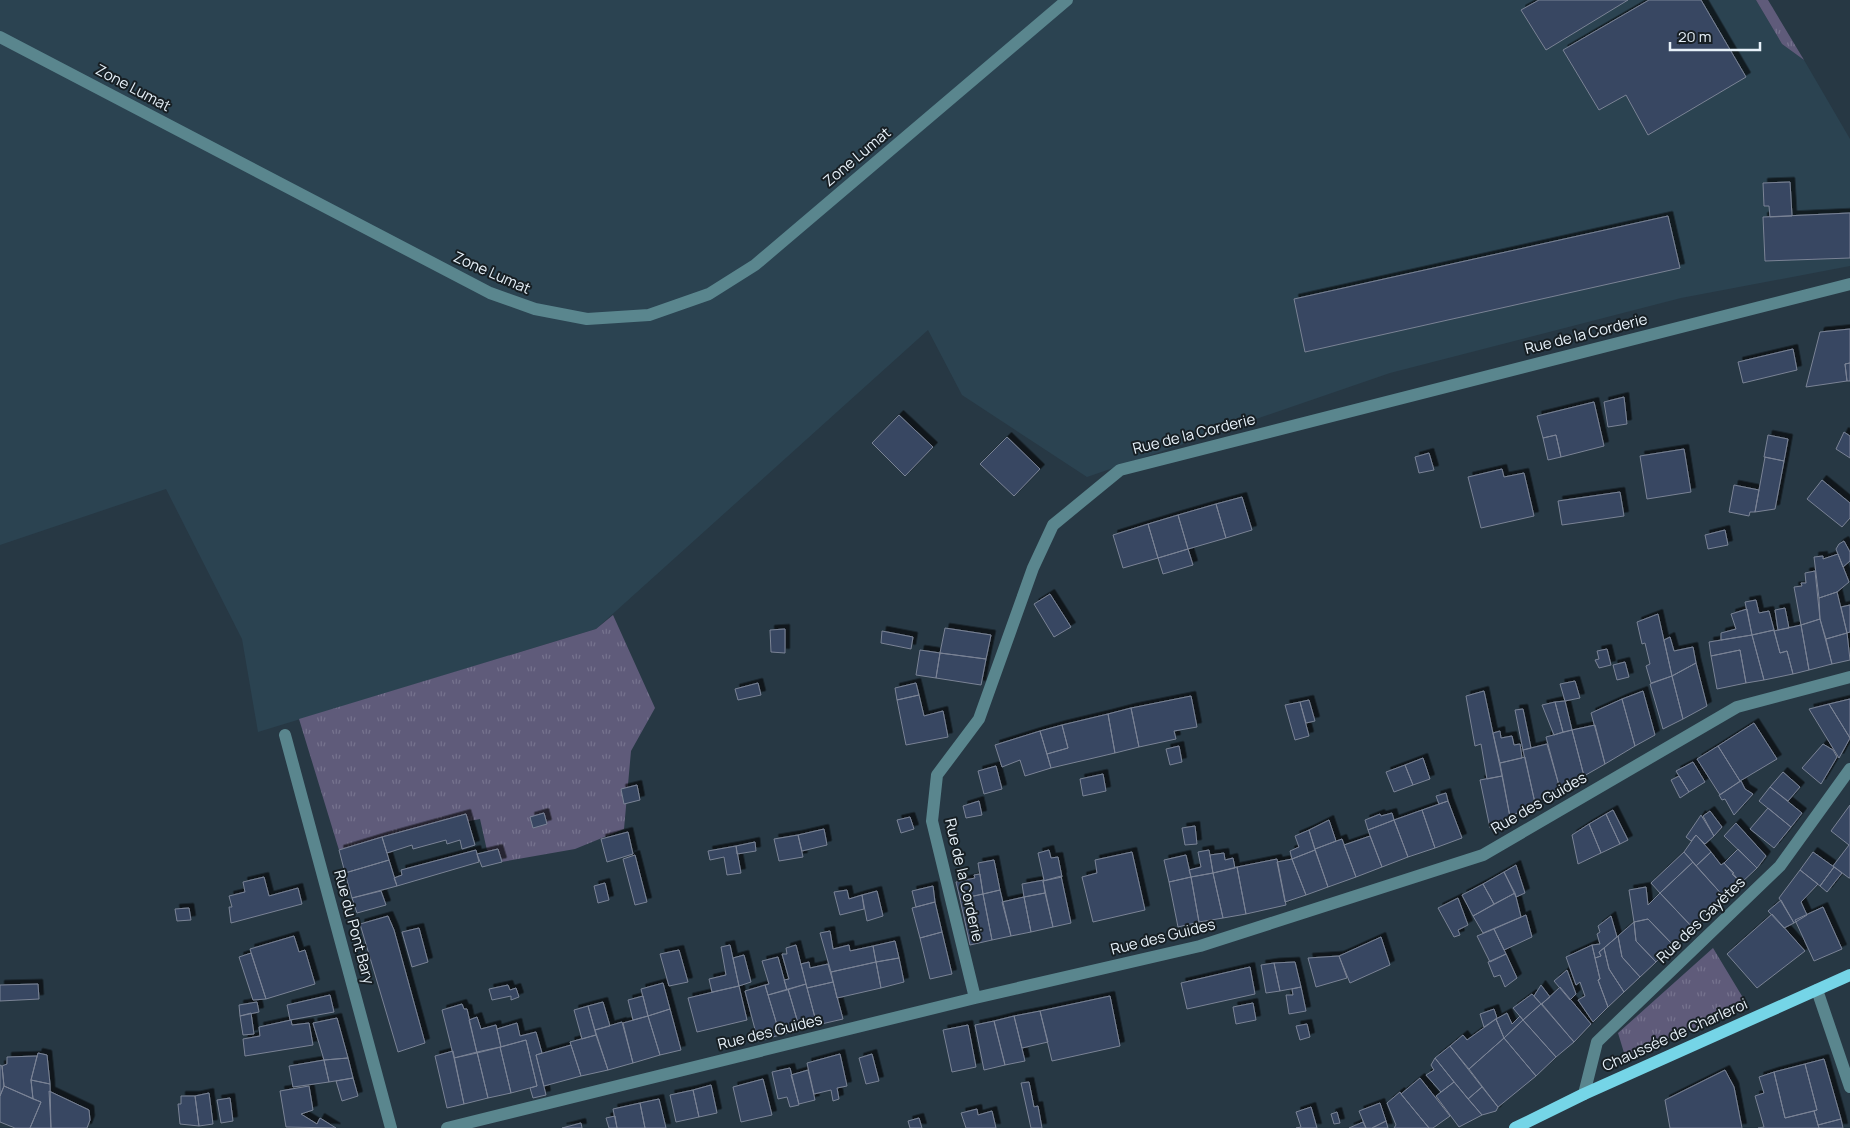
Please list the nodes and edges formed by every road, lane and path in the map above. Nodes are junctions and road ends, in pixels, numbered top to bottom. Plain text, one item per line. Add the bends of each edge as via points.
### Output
1 (1067, 0) edge
2 (0, 37) edge
3 (1850, 284) edge
4 (1850, 677) edge
5 (285, 736) dead end
6 (1850, 770) edge
7 (1850, 975) edge
8 (1817, 990) junction
9 (975, 998) junction
10 (1850, 1087) edge
11 (1584, 1094) junction
12 (391, 1128) edge
13 (447, 1128) edge
14 (1515, 1128) edge

1 - 2 street, Zone Lumat via 755,265 709,294 648,315 586,320 535,309 490,293
3 - 9 street, Rue de la Corderie via 1120,470 1053,525 1032,568 979,719 937,775 932,821
4 - 9 street, Rue des Guides via 1738,707 1483,855 1200,946
5 - 12 street, Rue du Pont Bary
6 - 11 street, Rue des Gayètes via 1780,866 1597,1042
7 - 8 main road, Chaussée de Charleroi
8 - 10 street
8 - 11 main road, Chaussée de Charleroi
9 - 13 street, Rue des Guides
11 - 14 main road, Chaussée de Charleroi

